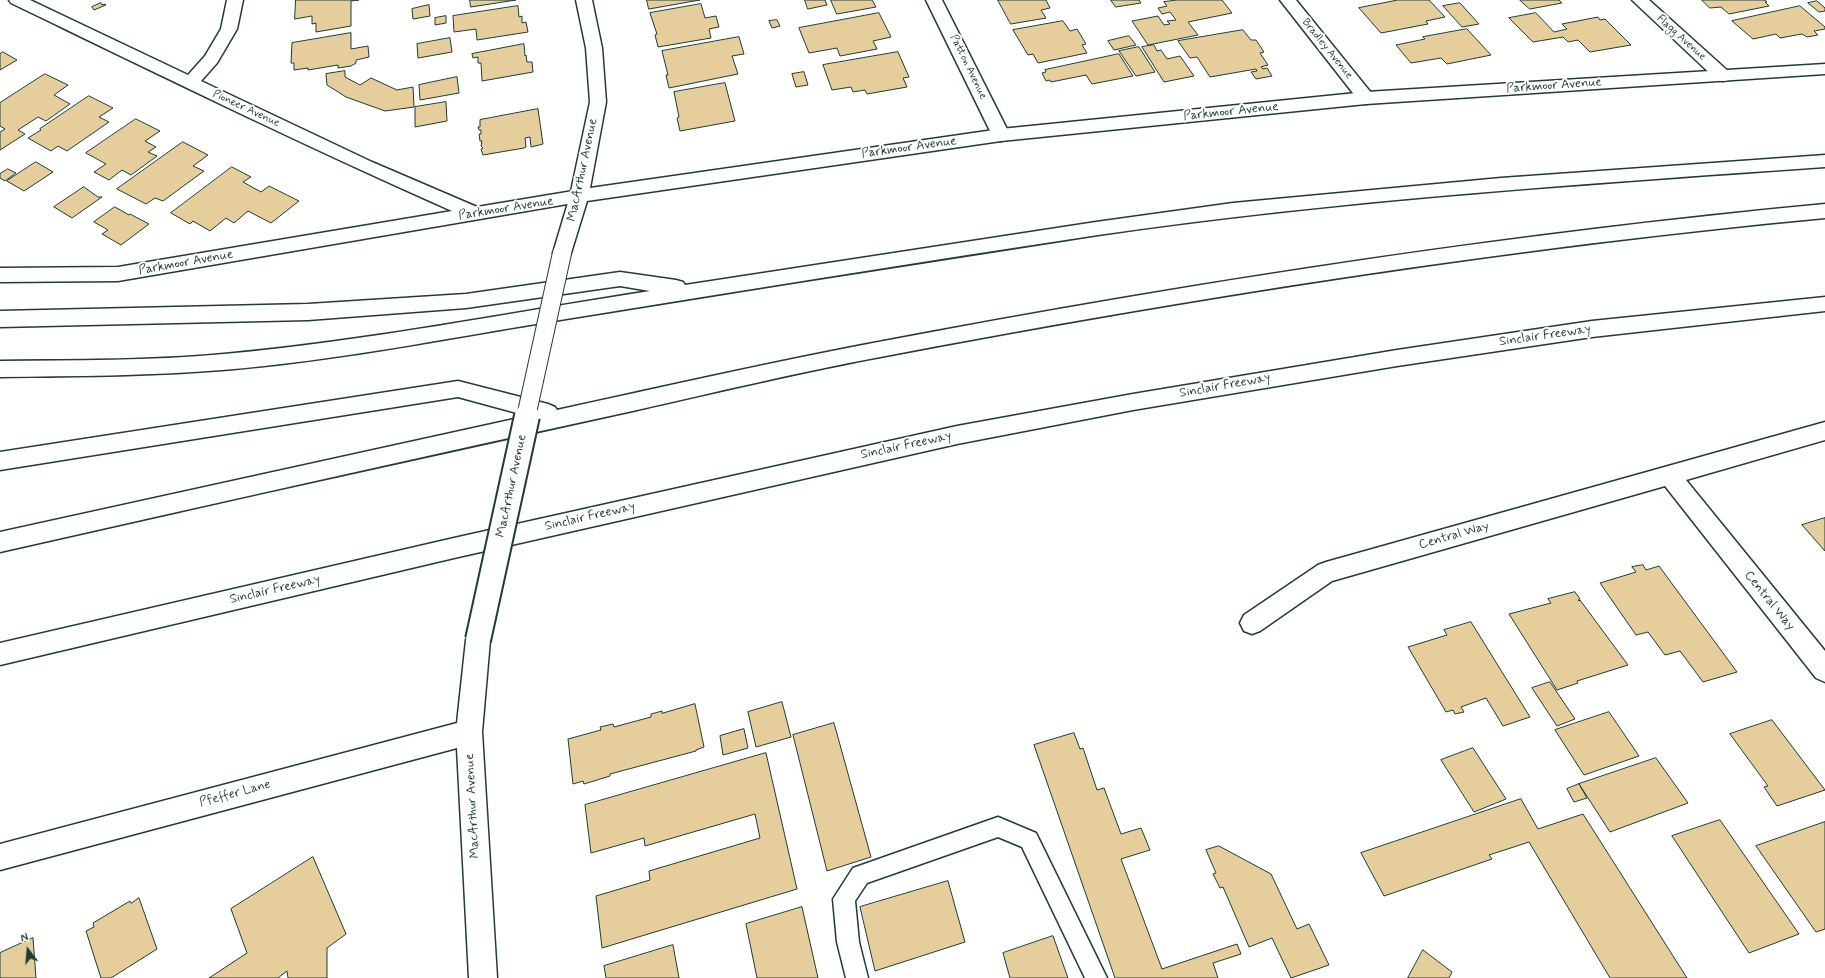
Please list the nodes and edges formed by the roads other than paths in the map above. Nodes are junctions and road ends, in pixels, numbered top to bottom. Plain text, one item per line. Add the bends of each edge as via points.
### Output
1 (17, 0) edge
2 (235, 0) edge
3 (584, 0) edge
4 (934, 0) edge
5 (1288, 0) edge
6 (1640, 0) edge
7 (1825, 69) edge
8 (1723, 76) junction
9 (190, 83) junction
10 (1366, 98) junction
11 (1001, 135) junction
12 (1825, 160) edge
13 (580, 196) junction
14 (1825, 211) edge
15 (476, 214) junction
16 (0, 275) edge
17 (699, 290) junction
18 (1825, 304) edge
19 (0, 318) edge
20 (0, 369) edge
21 (563, 417) junction
22 (1825, 431) edge
23 (0, 461) edge
24 (1669, 475) junction
25 (0, 542) edge
26 (1252, 623) dead end
27 (0, 654) edge
28 (1825, 670) edge
29 (469, 732) junction
30 (0, 857) edge
31 (483, 978) edge
32 (857, 978) edge
33 (1096, 978) edge

1 - 9 main road, Pioneer Avenue
2 - 9 main road via 229,29 211,59
3 - 13 main road, MacArthur Avenue via 594,48 598,102
4 - 11 main road, Patton Avenue
5 - 10 main road, Bradley Avenue
6 - 8 main road, Flagg Avenue
7 - 8 main road, Parkmoor Avenue
8 - 10 main road, Parkmoor Avenue
9 - 15 main road, Pioneer Avenue via 366,166
10 - 11 main road, Parkmoor Avenue
11 - 13 main road, Parkmoor Avenue
12 - 17 main road via 1500,184 1233,210 1096,228
13 - 15 main road, Parkmoor Avenue
13 - 29 main road, MacArthur Avenue, bridge via 562,253 478,640
14 - 21 main road via 1532,244 1304,276 872,351
15 - 16 main road, Parkmoor Avenue via 118,274
17 - 19 main road via 620,279 466,301 308,312
17 - 20 main road via 316,352 222,362 131,367
18 - 27 main road, Sinclair Freeway via 1592,329 1405,357 1133,402 957,435 454,548
21 - 23 main road via 458,389
21 - 25 main road
22 - 24 main road, Central Way
24 - 26 main road, Central Way via 1326,572
24 - 28 main road, Central Way
29 - 30 main road, Pfeffer Lane
29 - 31 main road, MacArthur Avenue
32 - 33 lane via 848,942 844,899 860,875 998,827 1029,840

